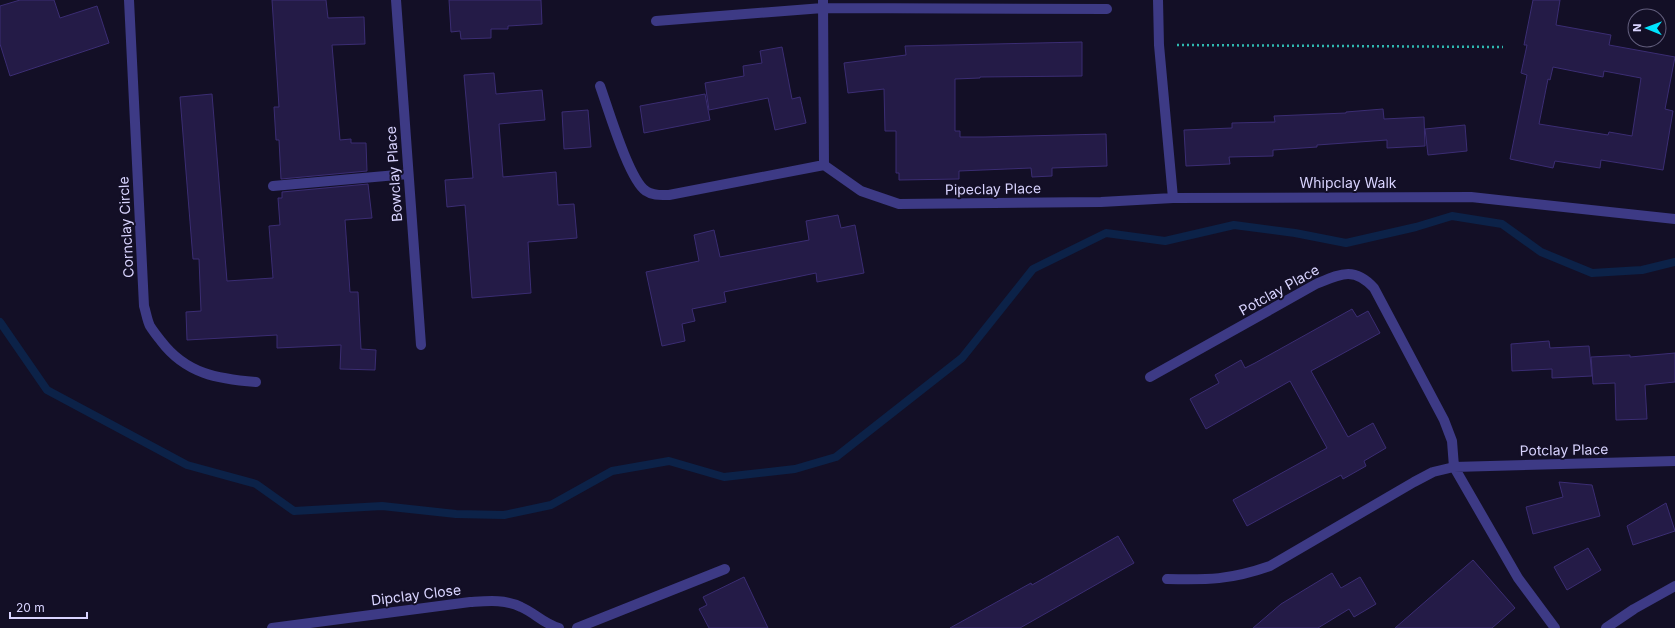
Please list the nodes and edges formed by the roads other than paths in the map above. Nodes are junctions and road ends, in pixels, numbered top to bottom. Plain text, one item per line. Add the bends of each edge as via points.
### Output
1 (129, 0) edge
2 (396, 0) edge
3 (1158, 0) edge
4 (823, 4) edge
5 (1107, 9) dead end
6 (656, 21) dead end
7 (600, 86) dead end
8 (824, 165) junction
9 (408, 174) junction
10 (273, 186) dead end
11 (1173, 198) junction
12 (1675, 219) edge
13 (421, 345) dead end
14 (1150, 378) dead end
15 (256, 382) dead end
16 (1675, 461) edge
17 (1454, 467) junction
18 (725, 569) dead end
19 (1167, 579) dead end
20 (1675, 586) edge
21 (272, 628) edge
22 (559, 628) edge
23 (577, 628) edge
24 (1556, 628) edge
25 (1606, 628) edge

1 - 15 street, Cornclay Circle via 144,306 150,326 166,348 187,366 226,380
2 - 9 street, Bowclay Place
3 - 11 street via 1159,45
4 - 5 street
4 - 6 street
4 - 8 street
7 - 8 street via 634,178 645,191 657,195 670,195
8 - 11 street, Pipeclay Place via 861,191 899,204 1101,202
9 - 10 street
9 - 13 street, Bowclay Place
11 - 12 street, Whipclay Walk via 1471,196
14 - 17 street, Potclay Place via 1316,284 1350,273 1365,278 1374,288 1444,420 1452,441
16 - 17 street, Potclay Place
17 - 19 street, Potclay Place via 1432,472 1270,566 1225,579
17 - 24 street, Potclay Place via 1518,578
18 - 23 street
20 - 25 street
21 - 22 street, Dipclay Close via 490,601 522,607 550,626

